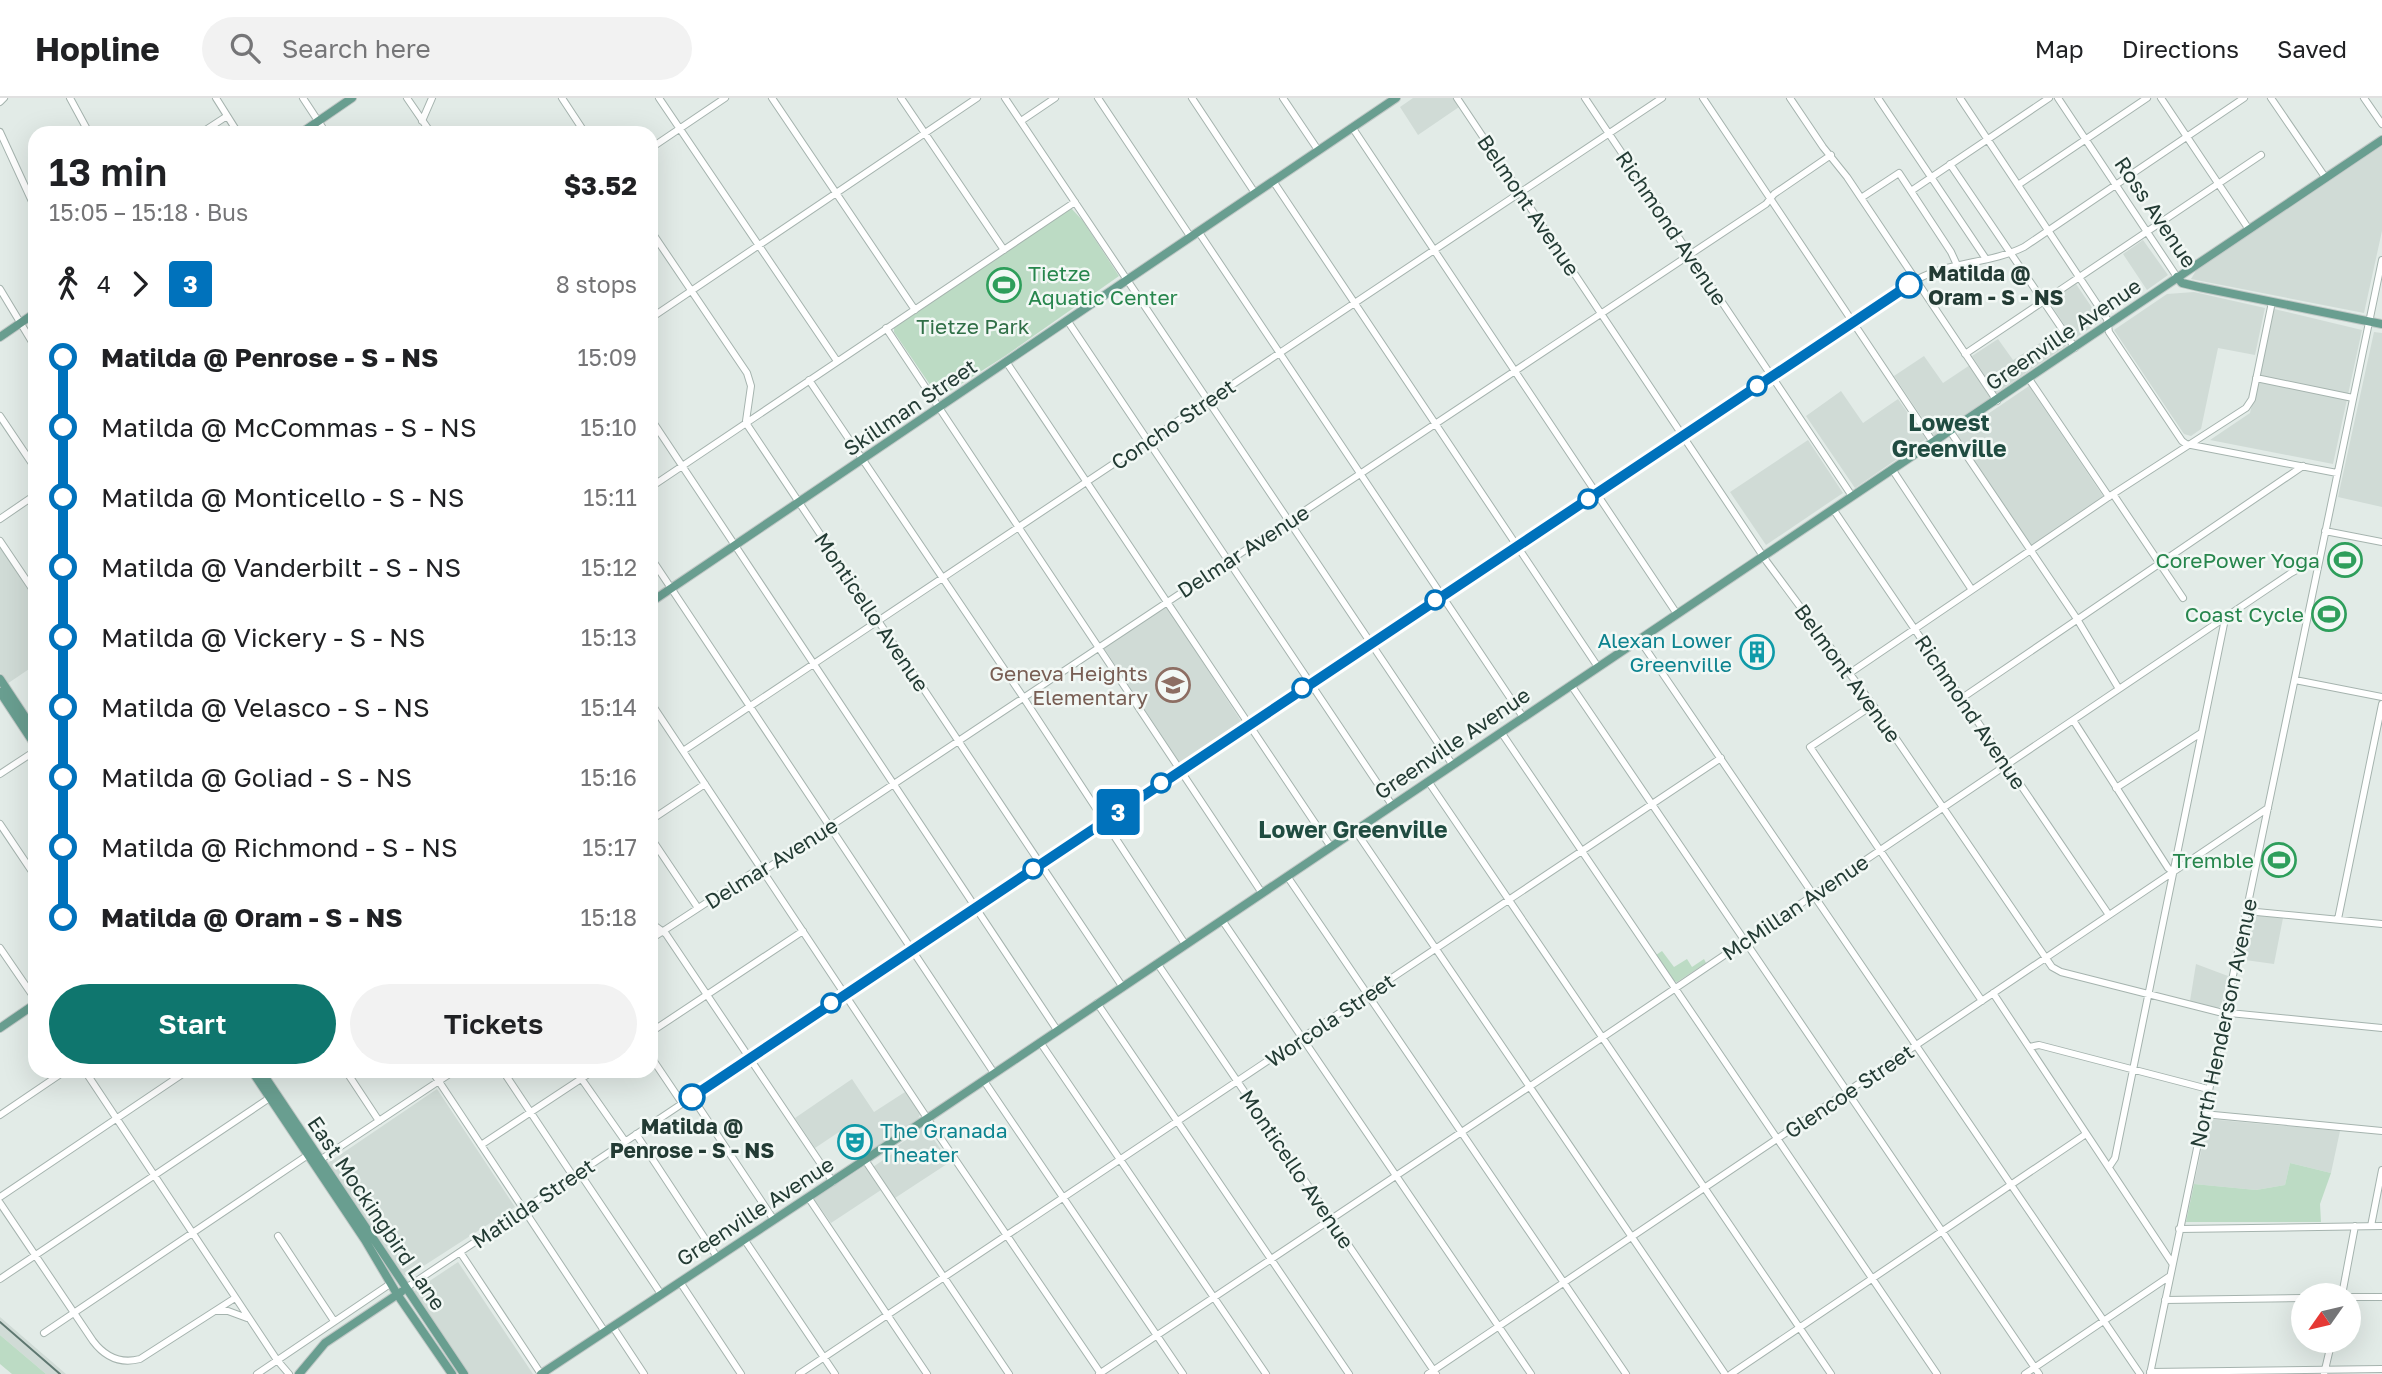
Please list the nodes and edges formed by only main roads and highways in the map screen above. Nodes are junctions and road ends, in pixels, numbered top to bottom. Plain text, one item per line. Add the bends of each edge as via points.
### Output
1 (352, 98) edge
2 (1396, 98) edge
3 (311, 126) edge
4 (2382, 140) edge
5 (2177, 277) junction
6 (28, 318) edge
7 (2382, 324) edge
8 (0, 337) edge
9 (658, 598) edge
10 (0, 680) edge
11 (0, 692) edge
12 (28, 722) edge
13 (28, 734) edge
14 (28, 1007) edge
15 (0, 1028) edge
16 (265, 1078) edge
17 (273, 1096) junction
18 (406, 1288) junction
19 (397, 1294) junction
20 (546, 1373) edge
21 (299, 1374) edge
22 (452, 1374) edge
23 (464, 1374) edge

1 - 3 main road
2 - 9 main road, Skillman Street
4 - 5 main road, Greenville Avenue
5 - 7 main road, Ross Avenue via 2182,283
5 - 20 main road, Greenville Avenue
6 - 8 main road
10 - 12 main road
11 - 13 main road
14 - 15 main road
16 - 17 main road, East Mockingbird Lane
17 - 18 main road, East Mockingbird Lane
17 - 19 main road, East Mockingbird Lane
18 - 19 main road
18 - 23 main road, East Mockingbird Lane
19 - 21 main road via 325,1343
19 - 22 main road, East Mockingbird Lane

